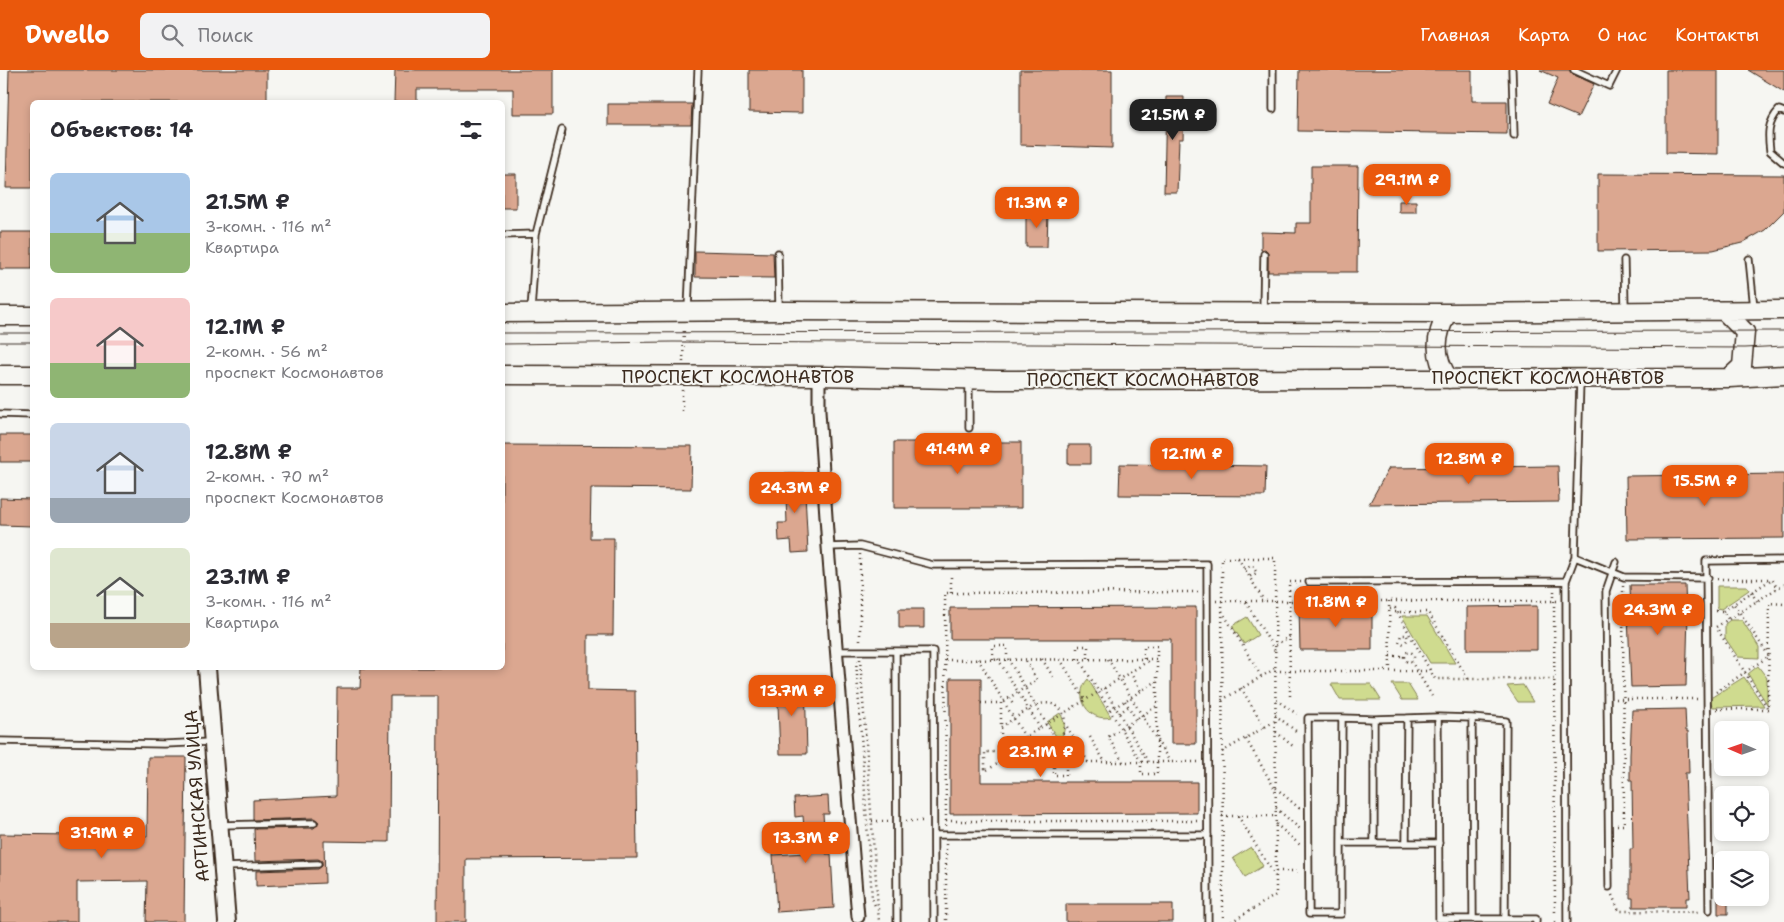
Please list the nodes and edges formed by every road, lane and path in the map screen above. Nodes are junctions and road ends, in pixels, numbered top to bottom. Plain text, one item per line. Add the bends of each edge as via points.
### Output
1 (698, 70) edge
2 (1273, 70) edge
3 (1512, 70) edge
4 (1574, 70) edge
5 (1617, 70) edge
6 (1273, 109) dead end
7 (1784, 112) edge
8 (562, 130) dead end
9 (1514, 136) dead end
10 (1784, 163) edge
11 (505, 234) edge
12 (536, 234) junction
13 (778, 253) dead end
14 (1264, 254) dead end
15 (1749, 259) dead end
16 (1624, 260) dead end
17 (1754, 310) junction
18 (1784, 310) edge
19 (778, 311) junction
20 (1724, 311) junction
21 (686, 312) junction
22 (1625, 312) junction
23 (505, 313) edge
24 (531, 313) junction
25 (1263, 313) junction
26 (1447, 314) junction
27 (0, 316) edge
28 (30, 316) edge
29 (0, 375) edge
30 (30, 375) edge
31 (505, 375) edge
32 (1784, 375) edge
33 (683, 376) junction
34 (819, 376) junction
35 (1580, 378) junction
36 (1729, 378) junction
37 (1449, 379) junction
38 (969, 380) junction
39 (682, 411) dead end
40 (0, 414) edge
41 (30, 414) edge
42 (969, 428) dead end
43 (860, 546) junction
44 (828, 547) junction
45 (1575, 557) junction
46 (1238, 558) junction
47 (1784, 560) edge
48 (1616, 562) dead end
49 (951, 565) junction
50 (1244, 569) junction
51 (1612, 574) junction
52 (1249, 577) junction
53 (1772, 579) junction
54 (1708, 580) junction
55 (1309, 582) joint
56 (1554, 582) junction
57 (1566, 582) junction
58 (1623, 582) dead end
59 (1784, 584) edge
60 (1777, 588) junction
61 (1751, 592) junction
62 (951, 593) junction
63 (1222, 601) junction
64 (1246, 601) junction
65 (1264, 601) junction
66 (1275, 601) junction
67 (1289, 601) junction
68 (1389, 601) junction
69 (1554, 601) junction
70 (1566, 601) junction
71 (1757, 601) junction
72 (1199, 602) dead end
73 (1734, 604) junction
74 (1784, 604) edge
75 (1390, 608) junction
76 (1222, 611) junction
77 (1708, 611) junction
78 (1723, 611) junction
79 (1395, 612) junction
80 (1739, 612) junction
81 (1728, 619) junction
82 (1290, 636) junction
83 (1408, 636) junction
84 (1390, 639) junction
85 (1398, 639) junction
86 (1275, 645) junction
87 (838, 651) junction
88 (858, 651) junction
89 (896, 651) junction
90 (1275, 652) junction
91 (1390, 656) junction
92 (1404, 656) junction
93 (1769, 656) junction
94 (998, 659) junction
95 (1042, 659) junction
96 (1060, 659) junction
97 (1078, 659) junction
98 (1088, 659) junction
99 (1108, 659) junction
100 (1144, 659) junction
101 (1151, 659) junction
102 (1157, 659) junction
103 (945, 660) junction
104 (978, 660) junction
105 (993, 660) junction
106 (1008, 660) junction
107 (1025, 660) junction
108 (1411, 661) junction
109 (1275, 669) junction
110 (207, 670) edge
111 (1290, 671) junction
112 (1390, 671) junction
113 (1417, 671) junction
114 (1430, 671) junction
115 (1130, 672) junction
116 (1745, 673) junction
117 (1261, 676) junction
118 (1120, 678) junction
119 (1468, 679) junction
120 (1554, 679) junction
121 (1055, 680) dead end
122 (1157, 681) junction
123 (1025, 688) junction
124 (1104, 688) junction
125 (1241, 688) junction
126 (1099, 691) junction
127 (1141, 691) junction
128 (1018, 692) junction
129 (1290, 696) dead end
130 (1432, 696) dead end
131 (1131, 697) junction
132 (1009, 698) junction
133 (1624, 698) junction
134 (1707, 698) junction
135 (1607, 699) junction
136 (1084, 700) junction
137 (1222, 700) junction
138 (1276, 700) junction
139 (1125, 701) junction
140 (1002, 702) junction
141 (981, 703) dead end
142 (1035, 705) junction
143 (1014, 706) dead end
144 (1157, 706) junction
145 (1115, 707) junction
146 (1128, 707) junction
147 (1700, 708) dead end
148 (1768, 709) junction
149 (1029, 710) junction
150 (1110, 710) junction
151 (1119, 713) junction
152 (1063, 714) junction
153 (1297, 714) dead end
154 (1142, 715) junction
155 (1276, 715) junction
156 (1342, 718) junction
157 (1407, 718) junction
158 (1438, 718) junction
159 (1472, 718) junction
160 (1014, 719) junction
161 (1136, 719) junction
162 (1374, 719) junction
163 (1276, 721) junction
164 (1046, 724) junction
165 (1126, 725) junction
166 (1066, 726) junction
167 (1001, 727) junction
168 (1040, 728) junction
169 (1121, 728) junction
170 (1265, 728) junction
171 (1296, 731) dead end
172 (1276, 732) junction
173 (1025, 737) junction
174 (1090, 737) dead end
175 (1246, 739) junction
176 (1157, 740) junction
177 (0, 741) edge
178 (213, 742) junction
179 (1058, 743) junction
180 (1294, 747) dead end
181 (1001, 752) junction
182 (1222, 752) junction
183 (1001, 762) junction
184 (1054, 762) junction
185 (1068, 762) junction
186 (1088, 762) junction
187 (1105, 762) junction
188 (1123, 762) junction
189 (1141, 762) junction
190 (1148, 762) junction
191 (1157, 762) junction
192 (1170, 762) junction
193 (1199, 772) dead end
194 (1276, 789) junction
195 (1276, 807) junction
196 (1222, 816) junction
197 (1238, 816) junction
198 (1276, 816) junction
199 (1309, 816) junction
200 (872, 821) junction
201 (896, 821) junction
202 (934, 821) junction
203 (946, 821) junction
204 (1199, 821) junction
205 (1208, 821) junction
206 (1222, 821) junction
207 (314, 823) dead end
208 (1276, 824) junction
209 (219, 825) junction
210 (1608, 825) junction
211 (1200, 834) junction
212 (1208, 834) junction
213 (934, 835) junction
214 (946, 835) junction
215 (1309, 836) junction
216 (1341, 843) junction
217 (1374, 843) junction
218 (1406, 843) junction
219 (1439, 843) junction
220 (946, 846) junction
221 (955, 846) dead end
222 (1309, 852) junction
223 (318, 864) dead end
224 (222, 867) junction
225 (1276, 871) junction
226 (1309, 871) junction
227 (1276, 877) junction
228 (1609, 887) joint
229 (1699, 902) dead end
230 (1709, 910) dead end
231 (878, 913) junction
232 (1473, 919) junction
233 (1505, 919) junction
234 (854, 920) edge
235 (227, 922) edge
236 (878, 922) edge
237 (896, 922) edge
238 (934, 922) edge
239 (946, 922) edge
240 (1208, 922) edge
241 (1223, 922) edge
242 (1231, 922) edge
243 (1536, 922) edge
244 (1555, 922) edge
245 (1567, 922) edge

1 - 21 lane
2 - 6 lane
3 - 9 lane
4 - 5 lane via 1609,86
7 - 10 lane via 1780,110 1772,118 1768,133 1770,151
8 - 12 lane
11 - 12 lane
12 - 24 lane
13 - 19 lane
14 - 25 lane
15 - 17 lane
16 - 22 lane
17 - 18 main road
17 - 20 main road
19 - 21 main road
19 - 25 main road
20 - 22 main road
20 - 36 main road via 1745,332 1742,366
21 - 24 main road
21 - 33 path
22 - 26 main road
23 - 24 main road
25 - 26 main road
26 - 37 main road via 1438,332 1437,346 1442,369
27 - 28 main road
29 - 30 main road
31 - 33 main road, ПРОСПЕКТ КОСМОНАВТОВ
32 - 36 main road, ПРОСПЕКТ КОСМОНАВТОВ
33 - 34 main road, ПРОСПЕКТ КОСМОНАВТОВ
33 - 39 path
34 - 38 main road, ПРОСПЕКТ КОСМОНАВТОВ
34 - 44 street
35 - 36 main road, ПРОСПЕКТ КОСМОНАВТОВ
35 - 37 main road, ПРОСПЕКТ КОСМОНАВТОВ
35 - 45 lane
37 - 38 main road, ПРОСПЕКТ КОСМОНАВТОВ
38 - 42 lane
40 - 41 lane
43 - 44 lane
43 - 49 lane via 933,565
43 - 88 path
44 - 87 street
45 - 51 lane
45 - 57 lane
46 - 50 path
46 - 63 path via 1222,558
46 - 66 path via 1275,558
47 - 54 lane via 1706,561
48 - 51 lane
49 - 62 path
49 - 205 lane via 1207,564
50 - 52 path
50 - 52 path via 1252,564 1257,572
51 - 54 lane
51 - 135 lane via 1606,591
52 - 65 path
53 - 54 path
53 - 60 path
53 - 61 path
54 - 77 lane
55 - 56 lane
55 - 67 path via 1289,582
56 - 57 lane
56 - 69 path
57 - 70 lane
58 - 133 path
59 - 60 path
60 - 71 path
61 - 71 path
61 - 73 path
62 - 72 path via 1199,592
62 - 103 path via 945,593
63 - 64 path
63 - 76 path
64 - 65 path
64 - 90 path
65 - 66 path
66 - 67 path
66 - 86 path
67 - 68 path
67 - 82 path
68 - 69 path
68 - 75 path
69 - 70 path
69 - 120 path
70 - 245 lane
71 - 80 path
73 - 78 path
73 - 80 path
74 - 93 path via 1769,604
75 - 79 path via 1396,608
75 - 84 path
76 - 117 path
76 - 137 path
77 - 78 path
77 - 134 lane
78 - 81 path
79 - 83 path
79 - 119 path via 1428,612
80 - 81 path
80 - 93 path
81 - 116 path via 1716,627
82 - 86 path
82 - 111 path
83 - 85 path via 1401,634
83 - 85 path via 1404,644
83 - 114 path
84 - 85 path
84 - 91 path
86 - 90 path
87 - 88 lane
87 - 234 street
88 - 89 lane
88 - 200 path
88 - 231 path via 872,898
89 - 201 lane
89 - 202 lane via 933,651
90 - 109 path
91 - 92 path
91 - 112 path
92 - 108 path via 1407,662
92 - 108 path via 1411,652 1414,657
93 - 116 path
93 - 148 path
94 - 105 path
94 - 106 path
94 - 128 path
95 - 96 path
95 - 107 path
95 - 121 path
96 - 97 path
96 - 136 path
97 - 98 path
97 - 98 path via 1077,646 1088,646
97 - 126 path
98 - 99 path
99 - 100 path
99 - 118 path
100 - 101 path
100 - 102 path via 1144,646 1157,646
101 - 102 path
101 - 115 path
102 - 122 path
103 - 104 path
103 - 203 path
104 - 105 path
104 - 140 path
105 - 106 path via 993,646 1007,646
106 - 107 path
106 - 123 path
107 - 123 path via 1037,680
108 - 113 path
109 - 111 path
109 - 117 path
109 - 138 path
110 - 178 street, АРТИНСКАЯ УЛИЦА
111 - 112 path
111 - 129 path
112 - 113 path
113 - 114 path
113 - 130 path
114 - 119 path via 1435,679
115 - 118 path
115 - 127 path
116 - 134 path
116 - 148 path
117 - 125 path
118 - 124 path
118 - 131 path
119 - 120 path
120 - 244 path
122 - 127 path
122 - 144 path
123 - 128 path
123 - 142 path
124 - 126 path
124 - 145 path
125 - 137 path
125 - 170 path
126 - 136 path
126 - 150 path
127 - 131 path
128 - 132 path
128 - 149 path
131 - 139 path
131 - 154 path
132 - 140 path
132 - 143 path
133 - 135 path
133 - 147 path via 1700,699
133 - 210 path via 1624,825
134 - 148 path via 1712,709
134 - 230 lane
135 - 210 lane
136 - 152 path
137 - 182 path
138 - 153 path
138 - 155 path
139 - 145 path
139 - 146 path
140 - 141 path
140 - 160 path
140 - 167 path
142 - 149 path
142 - 152 path via 1047,703
142 - 164 path
144 - 154 path
144 - 176 path
145 - 150 path
145 - 151 path
146 - 151 path
146 - 161 path
149 - 160 path
149 - 168 path
150 - 169 path
151 - 165 path
152 - 164 path
152 - 166 path
154 - 161 path
154 - 176 path
155 - 163 path
155 - 171 path
156 - 162 lane
156 - 199 lane via 1308,718
156 - 216 lane
157 - 158 lane
157 - 162 lane
157 - 218 lane
158 - 159 lane
158 - 219 lane
159 - 232 lane
159 - 233 lane via 1506,721
160 - 167 path
160 - 173 path
161 - 165 path
162 - 217 lane
163 - 170 path
163 - 172 path
164 - 168 path
164 - 179 path
165 - 169 path
165 - 190 path
166 - 179 path
166 - 186 path
167 - 181 path
168 - 173 path
169 - 188 path via 1108,737
169 - 189 path
170 - 175 path
172 - 180 path
172 - 194 path
173 - 179 path via 1028,743 1040,748
173 - 181 path
174 - 187 path
175 - 182 path
175 - 194 path
176 - 191 path
176 - 192 path
177 - 178 lane
178 - 209 street, АРТИНСКАЯ УЛИЦА
179 - 185 path
181 - 183 path
181 - 183 path via 985,752 985,771
182 - 196 path
183 - 184 path
184 - 185 path
184 - 185 path via 1054,775 1066,775
185 - 186 path
186 - 187 path
187 - 188 path
188 - 189 path
189 - 190 path
189 - 191 path via 1141,774 1157,774
190 - 191 path
191 - 192 path
192 - 193 path via 1199,762
194 - 195 path
194 - 199 path
195 - 198 path
195 - 215 path
196 - 197 path
196 - 206 path
197 - 198 path
197 - 227 path
198 - 208 path
199 - 215 lane
200 - 201 path
200 - 231 path
201 - 202 path
201 - 237 lane
202 - 203 path
202 - 213 lane
203 - 204 path
203 - 214 path
204 - 205 path
204 - 211 path
205 - 206 path
205 - 212 lane
206 - 241 path
207 - 209 lane
208 - 222 path
208 - 225 path
209 - 224 street, АРТИНСКАЯ УЛИЦА
210 - 228 lane
211 - 212 lane
211 - 214 lane
212 - 240 lane
213 - 214 lane
213 - 238 lane
214 - 220 path
215 - 222 lane
216 - 217 lane
216 - 226 lane via 1341,914 1309,914
217 - 218 lane
218 - 219 lane
219 - 232 lane via 1439,919
220 - 221 path
220 - 239 path
222 - 226 lane
223 - 224 lane
224 - 235 street, АРТИНСКАЯ УЛИЦА
225 - 226 path
225 - 227 path
227 - 242 path via 1276,895
228 - 229 path via 1619,911 1699,912
231 - 236 path
232 - 233 lane
233 - 243 lane via 1536,919

